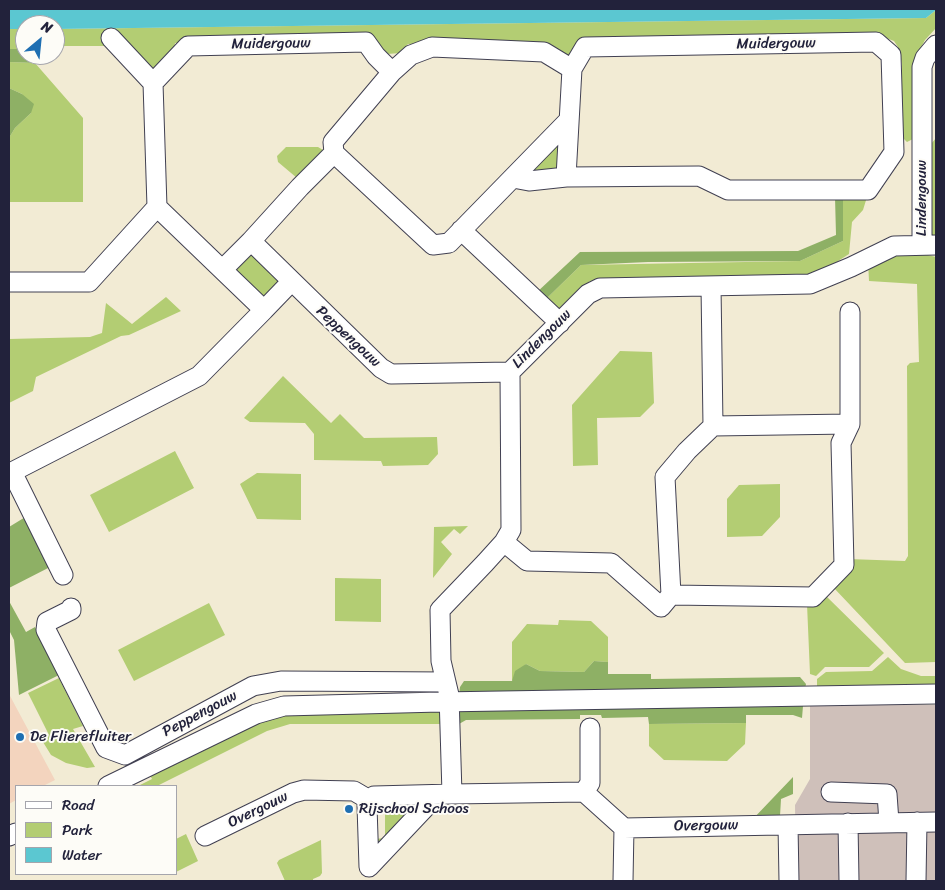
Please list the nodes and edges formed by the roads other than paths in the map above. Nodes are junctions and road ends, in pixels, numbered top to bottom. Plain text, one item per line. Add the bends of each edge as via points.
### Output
1 (110, 38) dead end
2 (936, 45) edge
3 (572, 69) junction
4 (392, 72) junction
5 (153, 83) junction
6 (568, 121) junction
7 (922, 151) junction
8 (894, 152) junction
9 (334, 153) junction
10 (566, 176) junction
11 (513, 178) junction
12 (157, 207) junction
13 (461, 230) junction
14 (251, 242) junction
15 (929, 245) edge
16 (223, 269) junction
17 (9, 282) edge
18 (291, 282) junction
19 (711, 286) junction
20 (264, 310) junction
21 (850, 312) dead end
22 (560, 323) junction
23 (510, 372) junction
24 (850, 424) junction
25 (713, 426) junction
26 (504, 542) junction
27 (62, 575) dead end
28 (671, 595) junction
29 (71, 608) dead end
30 (446, 682) junction
31 (936, 694) edge
32 (449, 702) junction
33 (590, 728) dead end
34 (110, 785) edge
35 (584, 792) junction
36 (831, 792) dead end
37 (444, 795) junction
38 (371, 801) junction
39 (889, 822) junction
40 (917, 822) junction
41 (936, 822) edge
42 (848, 823) junction
43 (788, 824) junction
44 (624, 828) junction
45 (204, 836) dead end
46 (370, 874) edge
47 (624, 881) edge
48 (789, 881) edge
49 (849, 881) edge
50 (916, 881) edge

1 - 5 street
2 - 7 street, Lindengouw via 922,67
3 - 4 street via 544,52 432,47 411,55
3 - 6 street, Muidergouw
3 - 8 street, Muidergouw via 585,47 876,42 890,55
4 - 5 street, Muidergouw via 366,42 188,46
4 - 9 street via 332,142
5 - 12 street
6 - 10 street, Muidergouw
6 - 11 street
7 - 8 street
7 - 15 street, Lindengouw
8 - 10 street via 868,190 728,190 699,176
9 - 13 street via 433,245 449,243
9 - 14 street
10 - 11 street via 529,181
11 - 13 street
12 - 16 street
12 - 17 street via 89,282
13 - 22 street
14 - 16 street
14 - 18 street, Peppengouw
15 - 19 street, Lindengouw via 894,246 810,284
16 - 20 street
18 - 20 street
18 - 23 street, Peppengouw via 380,368 391,374
19 - 22 street, Lindengouw via 600,288 588,294
19 - 25 street
20 - 27 street via 198,376 12,472
21 - 24 street
22 - 23 street, Lindengouw
23 - 26 street, Lindengouw via 512,530
24 - 25 street
24 - 28 street via 841,444 844,566 816,594 812,597
25 - 28 street via 665,477
26 - 28 street via 527,562 611,563 662,607
26 - 30 street, Lindengouw via 440,610 441,661
29 - 30 street, Peppengouw via 47,622 46,630 106,748 125,754 253,686 281,681
30 - 32 street
31 - 32 street
32 - 34 street via 302,704 272,709
32 - 37 street
33 - 35 street via 590,783
35 - 37 street
35 - 44 street
36 - 39 street via 888,794
37 - 38 street via 374,796
37 - 46 street
38 - 45 street, Overgouw via 354,791 304,790
38 - 46 street via 367,806
39 - 40 street, Overgouw
39 - 42 street, Overgouw
40 - 41 street, Overgouw
40 - 50 street
42 - 43 street, Overgouw
42 - 49 street
43 - 44 street, Overgouw
43 - 48 street
44 - 47 street

